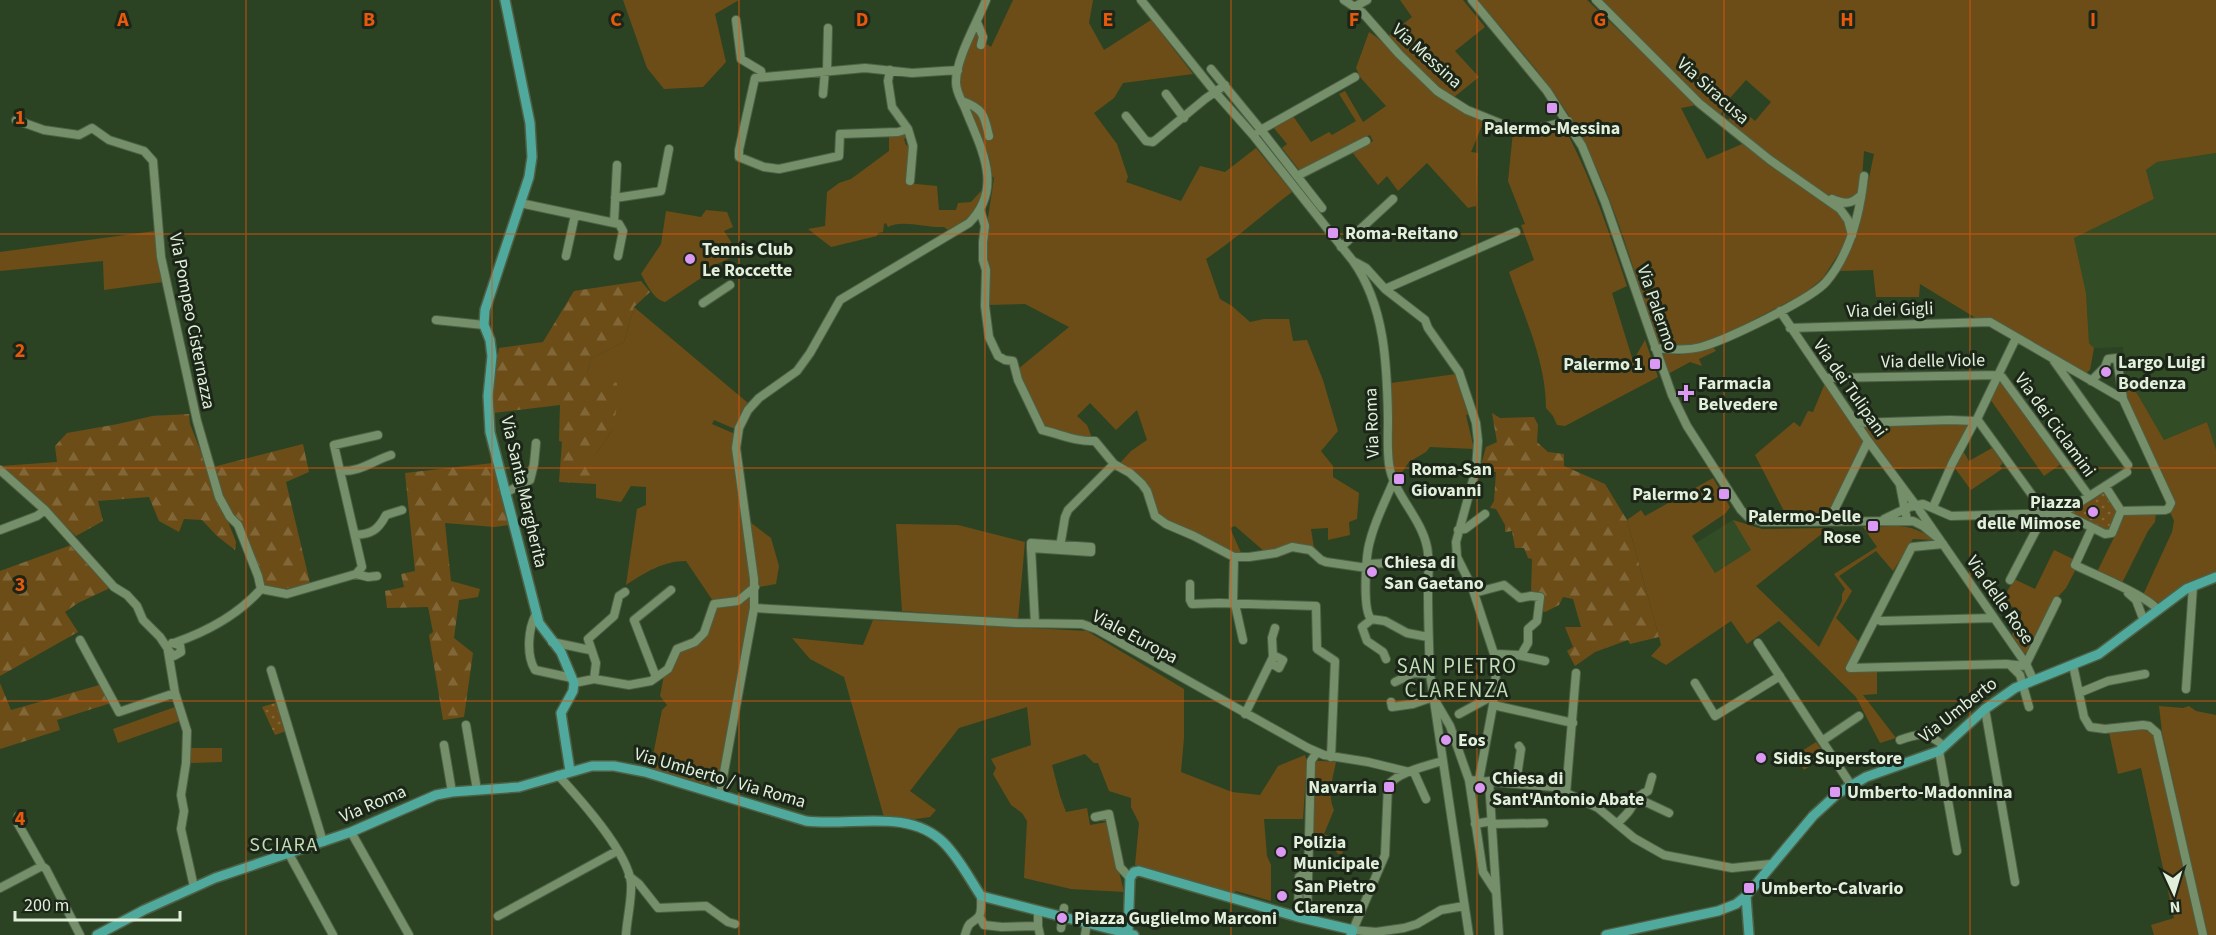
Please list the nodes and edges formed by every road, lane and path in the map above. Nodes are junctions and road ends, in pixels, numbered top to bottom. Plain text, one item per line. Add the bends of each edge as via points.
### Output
1 (505, 0) edge
2 (986, 0) edge
3 (1142, 0) edge
4 (1344, 0) edge
5 (1366, 0) edge
6 (1472, 0) edge
7 (1596, 0) edge
8 (1354, 7) junction
9 (736, 20) dead end
10 (977, 22) junction
11 (828, 28) dead end
12 (981, 45) dead end
13 (958, 68) junction
14 (1211, 69) dead end
15 (890, 70) junction
16 (826, 71) junction
17 (1355, 76) dead end
18 (762, 77) junction
19 (1225, 85) junction
20 (1215, 92) junction
21 (823, 94) dead end
22 (1166, 94) dead end
23 (962, 101) junction
24 (1126, 116) dead end
25 (1184, 118) junction
26 (16, 120) dead end
27 (1568, 121) junction
28 (908, 129) junction
29 (1262, 130) junction
30 (1252, 135) junction
31 (989, 136) dead end
32 (1366, 141) dead end
33 (669, 148) dead end
34 (617, 165) dead end
35 (1297, 176) junction
36 (1864, 176) dead end
37 (910, 181) dead end
38 (1862, 194) junction
39 (615, 198) junction
40 (1394, 199) dead end
41 (520, 203) junction
42 (1842, 206) junction
43 (1322, 208) dead end
44 (980, 210) junction
45 (575, 215) junction
46 (1857, 215) junction
47 (614, 223) junction
48 (1516, 232) dead end
49 (1852, 234) junction
50 (1341, 247) junction
51 (566, 256) dead end
52 (618, 256) dead end
53 (1353, 261) junction
54 (730, 285) dead end
55 (1385, 289) junction
56 (703, 303) dead end
57 (1780, 311) junction
58 (436, 320) dead end
59 (484, 325) junction
60 (1790, 328) junction
61 (2016, 338) junction
62 (1655, 348) junction
63 (2066, 371) junction
64 (1999, 375) junction
65 (1826, 378) junction
66 (2091, 381) junction
67 (2123, 399) junction
68 (1976, 420) junction
69 (1856, 423) junction
70 (378, 435) dead end
71 (1868, 441) junction
72 (536, 443) dead end
73 (391, 455) dead end
74 (1114, 464) junction
75 (0, 470) edge
76 (340, 471) junction
77 (1394, 480) junction
78 (2107, 485) junction
79 (505, 493) junction
80 (2088, 494) junction
81 (1933, 507) junction
82 (1914, 508) junction
83 (45, 510) junction
84 (402, 510) dead end
85 (2124, 511) junction
86 (2045, 513) junction
87 (2062, 513) junction
88 (1485, 514) dead end
89 (1877, 520) junction
90 (1829, 521) junction
91 (1912, 521) junction
92 (0, 530) edge
93 (1458, 530) junction
94 (2091, 530) junction
95 (355, 535) junction
96 (1941, 542) junction
97 (1234, 557) junction
98 (1428, 561) junction
99 (1368, 566) junction
100 (356, 574) junction
101 (376, 576) dead end
102 (2216, 577) edge
103 (2010, 580) dead end
104 (1190, 584) dead end
105 (755, 587) junction
106 (2190, 588) junction
107 (261, 589) junction
108 (671, 590) dead end
109 (2125, 590) junction
110 (625, 592) dead end
111 (1474, 593) junction
112 (2057, 601) dead end
113 (1234, 604) junction
114 (754, 608) junction
115 (2158, 610) junction
116 (536, 614) junction
117 (1993, 618) junction
118 (1372, 619) junction
119 (1875, 619) junction
120 (2144, 621) junction
121 (1035, 624) junction
122 (1275, 628) dead end
123 (195, 636) junction
124 (1428, 637) junction
125 (80, 640) dead end
126 (1243, 640) dead end
127 (552, 642) junction
128 (1758, 643) dead end
129 (170, 646) junction
130 (590, 650) junction
131 (180, 653) junction
132 (1496, 654) junction
133 (1521, 655) junction
134 (1386, 659) dead end
135 (1545, 661) dead end
136 (2009, 664) junction
137 (2027, 665) junction
138 (2073, 665) junction
139 (271, 670) dead end
140 (1576, 673) dead end
141 (1430, 674) junction
142 (2145, 674) dead end
143 (1780, 676) junction
144 (656, 677) junction
145 (594, 679) junction
146 (573, 680) junction
147 (174, 681) junction
148 (2029, 681) junction
149 (1395, 682) dead end
150 (1695, 683) dead end
151 (2186, 689) dead end
152 (175, 693) junction
153 (2079, 693) junction
154 (1494, 695) junction
155 (1433, 697) junction
156 (1391, 702) dead end
157 (1493, 705) junction
158 (2029, 707) dead end
159 (1985, 709) junction
160 (1245, 714) junction
161 (1459, 714) dead end
162 (1859, 716) dead end
163 (1573, 723) junction
164 (466, 725) dead end
165 (1900, 740) dead end
166 (1822, 741) junction
167 (444, 745) dead end
168 (1519, 746) dead end
169 (1941, 749) junction
170 (1317, 752) junction
171 (1331, 757) junction
172 (1442, 761) junction
173 (1391, 768) junction
174 (570, 771) junction
175 (1411, 771) junction
176 (558, 775) junction
177 (1652, 777) dead end
178 (1469, 780) junction
179 (1479, 780) junction
180 (1489, 781) junction
181 (1516, 783) junction
182 (1388, 784) junction
183 (1851, 785) junction
184 (477, 790) junction
185 (452, 792) junction
186 (1566, 793) junction
187 (720, 794) junction
188 (1637, 798) junction
189 (1426, 800) dead end
190 (1669, 813) dead end
191 (21, 814) dead end
192 (1095, 817) dead end
193 (1492, 822) junction
194 (1544, 823) dead end
195 (1474, 824) junction
196 (1617, 824) junction
197 (351, 832) junction
198 (323, 842) junction
199 (617, 851) junction
200 (1957, 851) dead end
201 (289, 854) junction
202 (1772, 864) junction
203 (42, 866) junction
204 (1754, 866) junction
205 (1134, 874) junction
206 (629, 876) junction
207 (1762, 876) junction
208 (2015, 882) dead end
209 (194, 887) junction
210 (0, 888) edge
211 (1496, 892) junction
212 (981, 896) junction
213 (1746, 896) junction
214 (1464, 906) junction
215 (1038, 911) junction
216 (1063, 915) junction
217 (498, 916) dead end
218 (979, 916) junction
219 (1302, 918) junction
220 (1087, 923) junction
221 (735, 924) dead end
222 (1038, 926) junction
223 (1060, 928) dead end
224 (1352, 932) edge
225 (1131, 934) edge
226 (80, 935) edge
227 (97, 935) edge
228 (333, 935) edge
229 (409, 935) edge
230 (626, 935) edge
231 (965, 935) edge
232 (1040, 935) edge
233 (1085, 935) edge
234 (1469, 935) edge
235 (1499, 935) edge
236 (1606, 935) edge
237 (1749, 935) edge
238 (2204, 935) edge

1 - 41 main road, Via Santa Margherita via 532,140 531,168
2 - 10 street
3 - 20 street, Via Roma
4 - 8 street, Via Messina
5 - 8 street
6 - 27 street, Via Palermo
7 - 42 street, Via Siracusa via 1700,103 1770,160
8 - 27 street, Via Messina via 1437,91 1467,110 1514,129
9 - 18 street via 739,55 761,71
10 - 12 street via 983,37
10 - 13 street
11 - 16 street
13 - 15 street via 912,73
13 - 23 street via 957,89
14 - 19 street
15 - 16 street
15 - 28 street via 892,107
16 - 18 street
16 - 21 street
17 - 29 street
18 - 28 street via 755,78 739,157 764,167 779,169 839,156 840,134
19 - 20 street
19 - 29 street
20 - 25 street
20 - 30 street, Via Roma
22 - 25 street
23 - 31 street via 983,113
23 - 44 street via 987,169 988,188
24 - 25 street via 1150,143
26 - 107 street, Via Pompeo Cisternazza via 44,130 79,135 92,128 109,140 144,151 153,161 161,257 197,421 219,497 238,525
27 - 62 street, Via Palermo via 1596,179
28 - 37 street via 913,146
29 - 30 street
29 - 35 street
30 - 50 street, Via Roma
32 - 35 street
33 - 39 street via 661,191
34 - 39 street
35 - 43 street
36 - 38 street
38 - 42 street
38 - 46 street
39 - 47 street
40 - 50 street
41 - 45 street
41 - 59 main road, Via Santa Margherita via 485,310
42 - 46 street, Via Siracusa via 1854,209
42 - 49 street
44 - 74 street via 985,226 985,306 994,350 1005,360 1013,360 1018,380 1042,430 1080,442 1095,441
44 - 105 street via 969,222 840,300 797,371 748,410 739,428 736,448
45 - 47 street
45 - 51 street
46 - 49 street
47 - 52 street via 623,229
48 - 55 street
49 - 57 street via 1826,282
50 - 53 street, Via Roma
53 - 55 street via 1366,268
53 - 77 street, Via Roma via 1371,292 1381,330 1387,379 1389,464
54 - 56 street
55 - 93 street via 1425,320 1459,372 1476,423 1476,470
57 - 60 street, Via dei Tulipani
57 - 62 street via 1700,347
58 - 59 street
59 - 79 main road, Via Santa Margherita via 492,356 490,432
60 - 61 street, Via dei Gigli via 1990,322
60 - 65 street, Via dei Tulipani
61 - 63 street
61 - 64 street, Via delle Viole
62 - 90 street, Via Palermo via 1680,413 1748,517 1762,522
63 - 66 street
63 - 78 street via 2128,469
64 - 65 street, Via delle Viole
64 - 68 street
64 - 80 street, Via dei Ciclamini
65 - 69 street, Via dei Tulipani
66 - 67 street
66 - 67 street via 2108,359 2117,358
67 - 85 street via 2171,503 2165,510
68 - 69 street
68 - 81 street
68 - 86 street
69 - 71 street, Via dei Tulipani
70 - 76 street via 334,446
71 - 82 street, Via dei Tulipani
71 - 90 street
72 - 79 street via 530,480
73 - 76 street via 353,472
74 - 97 street via 1142,483 1155,516
74 - 121 street via 1068,510 1060,548 1031,543
75 - 83 street
76 - 95 street
77 - 98 street, Via Roma via 1421,530
77 - 99 street via 1369,543
78 - 80 street
78 - 85 street
79 - 116 main road, Via Santa Margherita
80 - 87 street
81 - 82 street
81 - 86 street via 1951,516
82 - 89 street
82 - 91 street via 1918,519
82 - 91 street via 1905,516
82 - 96 street, Via delle Rose
83 - 92 street
83 - 129 street via 114,587 137,606 142,620
84 - 95 street via 386,515 376,531
85 - 94 street via 2112,533
86 - 87 street
86 - 103 street
87 - 94 street
88 - 93 street
89 - 90 street, Via Palermo
89 - 91 street, Via Palermo
91 - 96 street
93 - 111 street via 1457,557
94 - 109 street via 2075,565
95 - 100 street via 362,567
96 - 117 street, Via delle Rose
96 - 119 street via 1912,547
97 - 99 street via 1292,548 1310,550 1326,562
97 - 113 street
98 - 99 street
98 - 124 street, Via Roma
99 - 118 street via 1367,610
100 - 101 street
100 - 107 street via 287,594
102 - 106 main road, Via Umberto
104 - 113 street via 1192,604
105 - 114 street
105 - 144 street via 738,601 714,604 704,633 695,642 677,649 668,669
106 - 115 main road, Via Umberto
106 - 151 street
107 - 123 street via 228,618
108 - 144 street via 634,620
109 - 115 street via 2153,603
109 - 120 street via 2136,600
110 - 130 street via 619,596 614,616 588,639
111 - 132 street
111 - 133 street via 1504,585 1520,598 1540,597 1537,621 1528,629 1528,644
112 - 137 street
113 - 126 street
113 - 171 street via 1316,606 1317,649 1335,661
114 - 121 street, Viale Europa
114 - 187 street
115 - 120 main road, Via Umberto
116 - 127 main road, Via Santa Margherita
116 - 146 street via 530,633 534,670
117 - 119 street
117 - 137 street, Via delle Rose
118 - 124 street
118 - 134 street via 1362,627 1367,640
119 - 136 street via 1850,668
120 - 138 main road, Via Umberto via 2108,649
121 - 160 street, Viale Europa via 1082,624 1096,629
122 - 160 street via 1272,659
123 - 129 street
123 - 131 street
124 - 141 street, Via Roma
125 - 152 street via 119,712
127 - 130 street
127 - 146 main road, Via Santa Margherita
128 - 143 street
129 - 131 street via 180,645
129 - 131 street via 173,656
129 - 147 street
130 - 145 street via 596,663
131 - 147 street
132 - 133 street
132 - 154 street
133 - 135 street
136 - 137 street
136 - 148 street
137 - 148 street, Via delle Rose
138 - 148 main road, Via Umberto
138 - 153 street
139 - 198 street
140 - 163 street
141 - 149 street via 1414,673
141 - 155 street, Via Roma
142 - 153 street via 2108,681
143 - 150 street via 1715,716
143 - 166 street
144 - 145 street via 629,685
145 - 146 street
146 - 174 main road via 573,691 561,713
147 - 152 street
148 - 158 street
148 - 159 main road, Via Umberto
152 - 209 street via 187,731 181,829
153 - 238 street via 2090,728 2143,725 2157,733
154 - 157 street
154 - 161 street
155 - 156 street via 1392,707
155 - 172 street, Via Roma
155 - 178 street via 1450,726
157 - 163 street
157 - 179 street
159 - 169 main road, Via Umberto
159 - 208 street
160 - 170 street, Viale Europa
162 - 166 street
163 - 186 street
164 - 184 street
165 - 169 street via 1919,733
166 - 183 street
167 - 185 street
168 - 181 street
169 - 183 main road, Via Umberto
169 - 200 street
170 - 171 street, Viale Europa
170 - 219 street via 1311,761
171 - 173 street, Viale Europa
172 - 175 street
172 - 214 street, Via Roma
173 - 175 street, Viale Europa
173 - 182 street
174 - 176 main road, Via Roma
174 - 187 main road, Via Umberto / Via Roma via 592,766 630,768
175 - 182 street
175 - 189 street
176 - 184 main road, Via Roma via 519,787
176 - 199 street
177 - 188 street via 1648,791
178 - 179 street
178 - 195 street
179 - 180 street
180 - 181 street
180 - 193 street
181 - 186 street via 1554,787
182 - 224 street via 1385,855
183 - 202 main road, Via Umberto via 1826,802
184 - 185 main road, Via Roma
185 - 197 main road, Via Roma via 430,797
186 - 196 street via 1598,808
187 - 212 main road, Via Umberto / Via Roma via 806,821 897,822 927,830 956,857
188 - 190 street
188 - 196 street
191 - 203 street via 17,822
192 - 205 street via 1109,814 1119,859
193 - 194 street
193 - 195 street
193 - 211 street
195 - 211 street via 1483,872
196 - 204 street via 1664,855 1732,868
197 - 198 main road, Via Roma
197 - 229 street
198 - 201 main road, Via Roma
199 - 206 street
199 - 217 street
201 - 209 main road, Via Roma
201 - 228 street
202 - 204 street
202 - 207 main road, Via Umberto
203 - 210 street
203 - 226 street
204 - 207 street
205 - 219 main road
205 - 225 main road
206 - 221 street via 658,908 706,906
206 - 230 street
207 - 213 main road, Via Umberto
209 - 227 main road, Via Roma
211 - 235 street
212 - 215 main road
212 - 218 street
213 - 236 main road, Via Umberto via 1718,911
213 - 237 main road
214 - 224 street via 1441,910 1404,928
214 - 234 street, Via Roma
215 - 216 main road
215 - 222 street
216 - 220 main road
216 - 223 street
218 - 222 street via 984,925
218 - 231 street via 969,922
219 - 224 main road
220 - 225 main road
220 - 233 street
222 - 232 street

